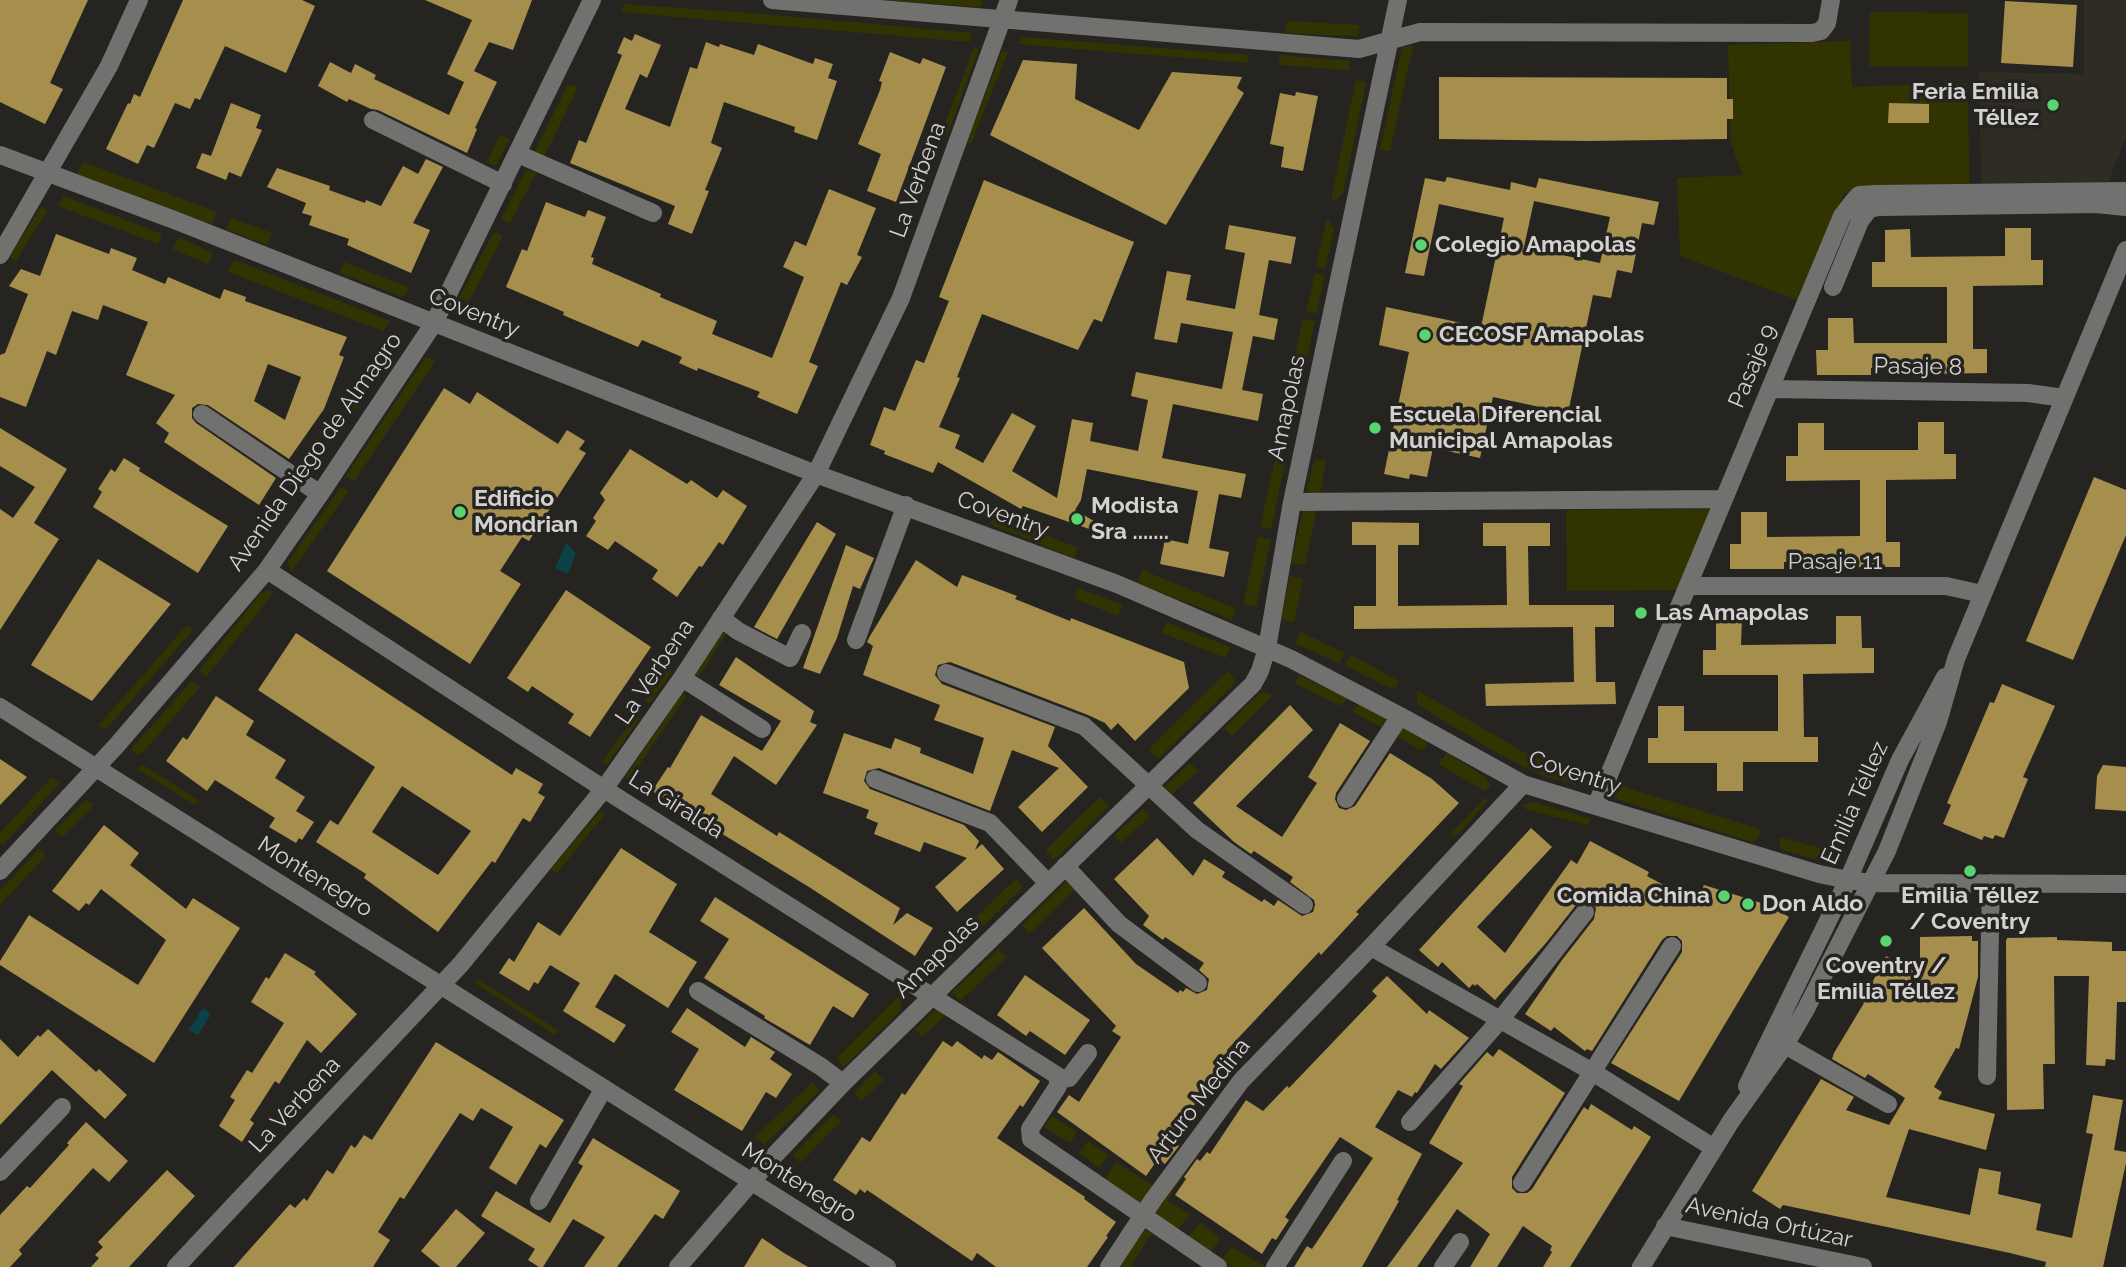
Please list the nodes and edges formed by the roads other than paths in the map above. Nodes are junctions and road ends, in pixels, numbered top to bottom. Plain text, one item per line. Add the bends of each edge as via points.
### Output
1 (139, 0) edge
2 (572, 0) edge
3 (772, 0) edge
4 (1009, 0) edge
5 (1398, 0) edge
6 (1831, 0) edge
7 (590, 3) edge
8 (1002, 20) junction
9 (1389, 40) junction
10 (373, 120) dead end
11 (518, 154) junction
12 (0, 155) edge
13 (48, 174) junction
14 (503, 184) junction
15 (2126, 191) edge
16 (2126, 207) edge
17 (653, 213) dead end
18 (2126, 250) edge
19 (0, 255) edge
20 (1833, 287) dead end
21 (434, 323) junction
22 (1771, 389) junction
23 (2064, 398) junction
24 (202, 414) dead end
25 (816, 474) junction
26 (320, 494) junction
27 (1724, 499) junction
28 (1292, 502) junction
29 (906, 505) junction
30 (267, 570) junction
31 (1688, 586) junction
32 (1982, 594) junction
33 (721, 618) junction
34 (802, 633) dead end
35 (856, 640) dead end
36 (1267, 648) junction
37 (1956, 659) junction
38 (946, 673) dead end
39 (682, 678) junction
40 (0, 707) edge
41 (1400, 716) junction
42 (762, 729) dead end
43 (95, 767) junction
44 (875, 779) dead end
45 (1150, 785) junction
46 (1523, 785) junction
47 (604, 789) junction
48 (1346, 799) dead end
49 (1596, 806) junction
50 (1065, 866) junction
51 (0, 871) edge
52 (1848, 880) junction
53 (1048, 883) junction
54 (1871, 883) junction
55 (1991, 883) junction
56 (2126, 884) edge
57 (1304, 905) dead end
58 (1585, 912) dead end
59 (1672, 946) dead end
60 (1371, 947) junction
61 (1198, 983) dead end
62 (441, 986) junction
63 (698, 991) dead end
64 (933, 996) junction
65 (1501, 1019) junction
66 (1785, 1045) junction
67 (1088, 1052) dead end
68 (1591, 1071) junction
69 (1987, 1076) dead end
70 (1058, 1080) junction
71 (843, 1083) junction
72 (604, 1088) junction
73 (1888, 1104) dead end
74 (62, 1107) dead end
75 (1731, 1121) junction
76 (1410, 1122) dead end
77 (1714, 1148) junction
78 (1343, 1161) dead end
79 (0, 1172) edge
80 (751, 1182) junction
81 (1522, 1183) dead end
82 (539, 1201) dead end
83 (1143, 1216) junction
84 (1665, 1226) junction
85 (1460, 1242) dead end
86 (857, 1259) edge
87 (177, 1267) edge
88 (678, 1267) edge
89 (887, 1267) edge
90 (1109, 1267) edge
91 (1218, 1267) edge
92 (1275, 1267) edge
93 (1443, 1267) edge
94 (1641, 1267) edge
95 (1863, 1267) edge

1 - 13 street via 109,66
2 - 7 street, Avenida Diego de Almagro
3 - 8 street
4 - 8 street, La Verbena
5 - 9 street, Amapolas
6 - 9 street via 1827,23 1812,33 1420,32
7 - 11 street, Avenida Diego de Almagro
8 - 9 street via 1359,49
8 - 25 street, La Verbena via 901,298
9 - 28 street, Amapolas
10 - 14 street
11 - 14 street, Avenida Diego de Almagro
11 - 17 street
12 - 13 street, Coventry
13 - 19 street
13 - 21 street, Coventry
14 - 21 street, Avenida Diego de Almagro
15 - 22 street, Pasaje 9 via 1859,195 1842,216
16 - 20 street via 1869,209
18 - 23 street, Emilia Téllez
21 - 25 street, Coventry
21 - 26 street, Avenida Diego de Almagro
22 - 23 street, Pasaje 8 via 2028,393
22 - 27 street, Pasaje 9
23 - 32 street, Emilia Téllez
24 - 26 street
25 - 29 street, Coventry
25 - 33 street, La Verbena
26 - 30 street, Avenida Diego de Almagro
27 - 28 street
27 - 31 street, Pasaje 9
28 - 36 street, Amapolas
29 - 35 street
29 - 36 street, Coventry via 1117,584
30 - 43 street, Avenida Diego de Almagro
30 - 47 street, La Giralda
31 - 32 street, Pasaje 11 via 1946,586
31 - 49 street, Pasaje 9
32 - 37 street, Emilia Téllez
33 - 34 street via 790,658
33 - 39 street, La Verbena
36 - 41 street, Coventry
36 - 45 street, Amapolas via 1253,684
37 - 52 street, Emilia Téllez via 1900,760
37 - 54 street, Emilia Téllez via 1921,769
38 - 45 street via 1084,726
39 - 42 street
39 - 47 street, La Verbena
40 - 43 street, Montenegro
41 - 46 street, Coventry
41 - 48 street
43 - 51 street, Avenida Diego de Almagro
43 - 62 street, Montenegro
44 - 53 street via 990,823
45 - 50 street, Amapolas
45 - 57 street via 1197,830
46 - 49 street, Coventry
46 - 60 street, Arturo Medina
47 - 62 street, La Verbena
47 - 64 street, La Giralda
49 - 52 street, Coventry
50 - 53 street, Amapolas
50 - 61 street via 1119,924
52 - 54 street, Coventry
52 - 75 street, Emilia Téllez
53 - 64 street, Amapolas
54 - 55 street, Coventry
54 - 66 street, Emilia Téllez
55 - 56 street, Coventry
55 - 69 street
58 - 65 street
59 - 68 street
60 - 65 street
60 - 83 street, Arturo Medina via 1241,1080
62 - 72 street, Montenegro
62 - 87 street, La Verbena
63 - 71 street
64 - 70 street, La Giralda
64 - 71 street, Amapolas
65 - 68 street
65 - 76 street
66 - 73 street
66 - 75 street, Emilia Téllez
67 - 70 street via 1069,1078
68 - 77 street
68 - 81 street
70 - 83 street via 1030,1129 1031,1139
71 - 80 street, Amapolas
72 - 80 street, Montenegro
72 - 82 street
74 - 79 street
75 - 77 street, Emilia Téllez
77 - 84 street, Emilia Téllez
78 - 92 street
80 - 86 street, Montenegro
80 - 88 street, Amapolas
83 - 90 street, Arturo Medina
83 - 91 street
84 - 94 street, Emilia Téllez
84 - 95 street, Avenida Ortúzar
85 - 93 street
86 - 89 street, Montenegro

